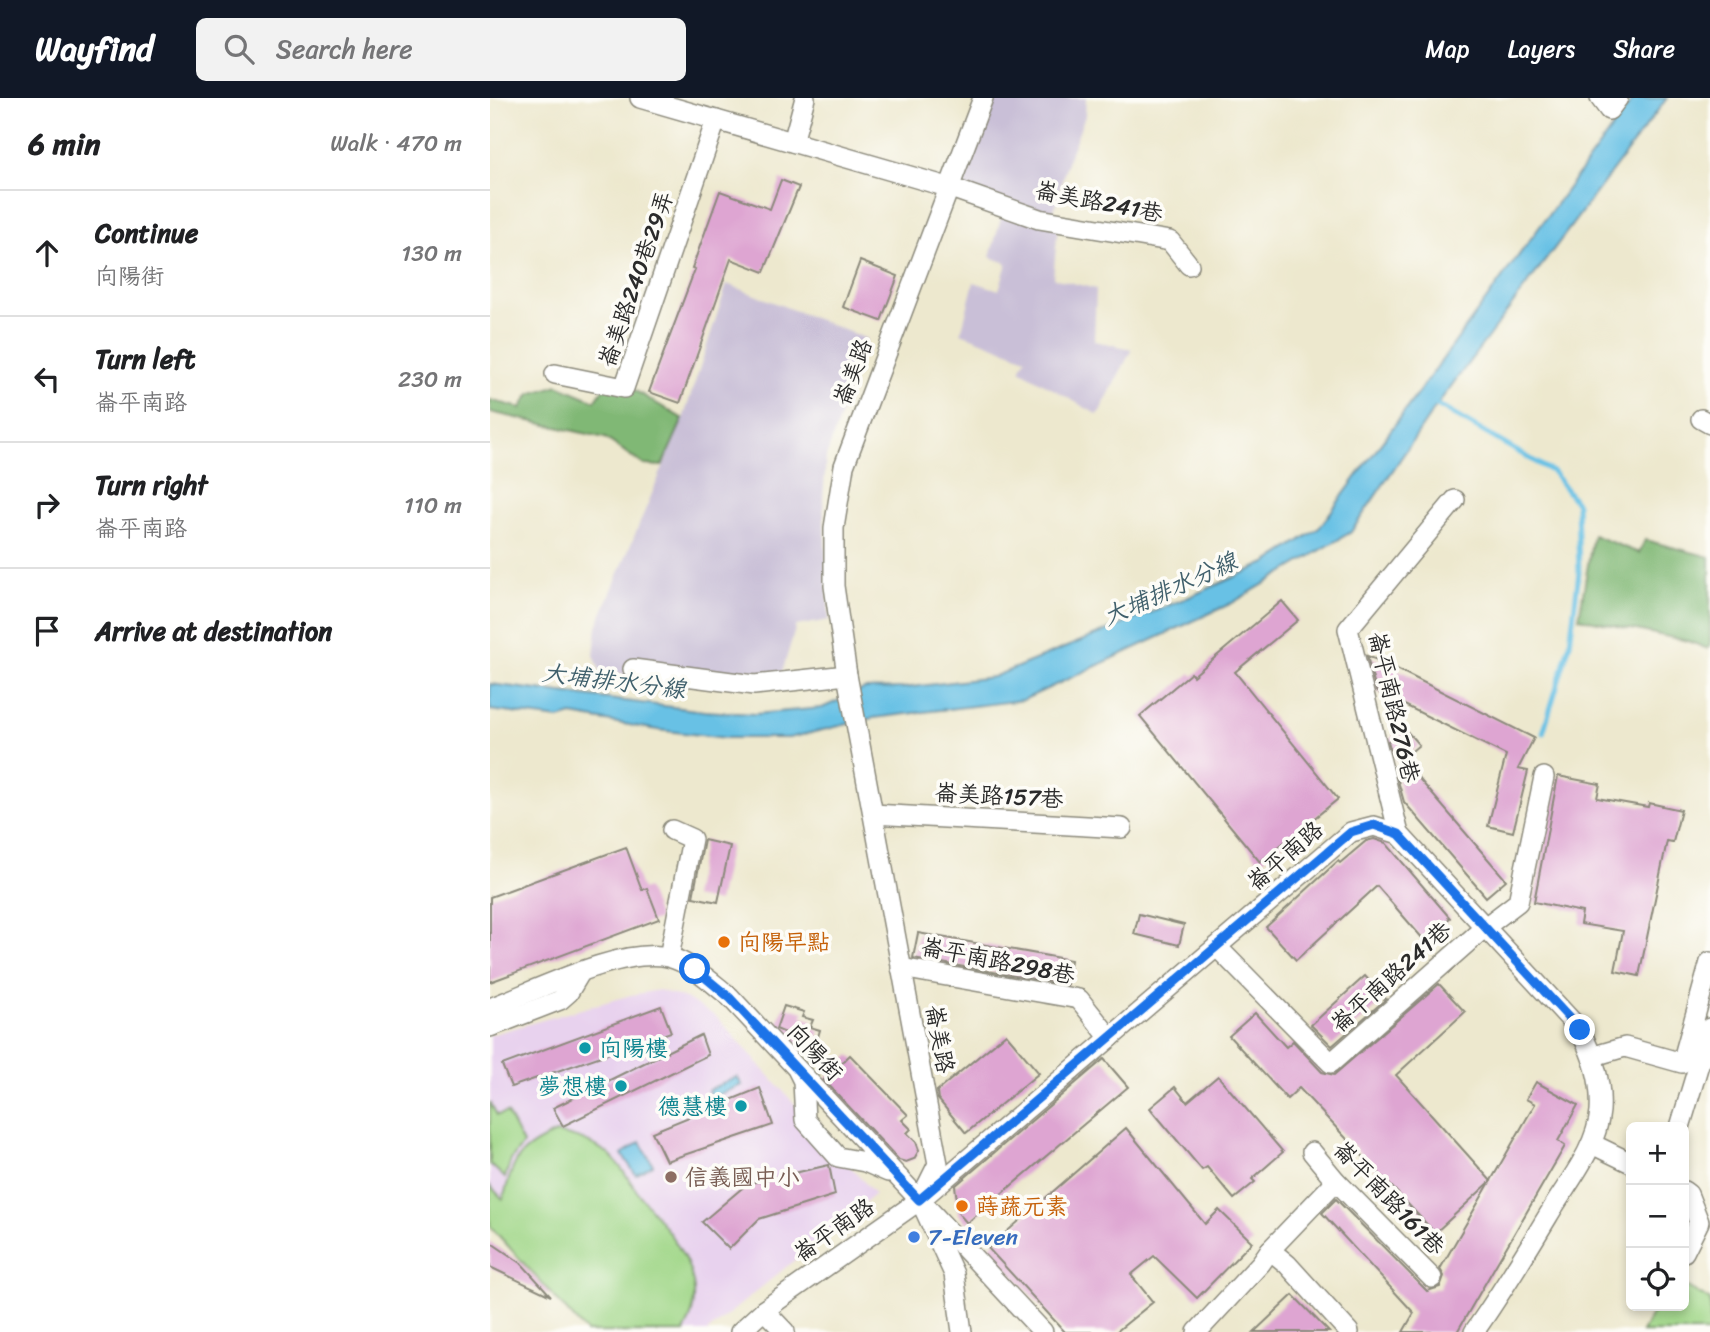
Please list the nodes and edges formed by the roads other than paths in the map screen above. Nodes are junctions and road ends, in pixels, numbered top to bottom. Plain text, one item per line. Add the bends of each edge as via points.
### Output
1 (640, 98) edge
2 (805, 98) edge
3 (983, 98) edge
4 (1600, 98) edge
5 (1618, 98) edge
6 (716, 120) junction
7 (793, 142) junction
8 (951, 188) junction
9 (1189, 265) dead end
10 (555, 374) dead end
11 (1455, 500) dead end
12 (634, 669) dead end
13 (847, 675) junction
14 (1544, 777) dead end
15 (873, 814) junction
16 (1122, 828) dead end
17 (672, 830) dead end
18 (1399, 834) junction
19 (1484, 928) junction
20 (1217, 947) junction
21 (669, 957) junction
22 (1710, 962) edge
23 (901, 968) junction
24 (580, 973) junction
25 (490, 1009) edge
26 (490, 1027) edge
27 (1710, 1027) edge
28 (1110, 1038) junction
29 (1594, 1056) junction
30 (796, 1067) junction
31 (1682, 1122) edge
32 (1592, 1144) junction
33 (1312, 1152) dead end
34 (1626, 1161) edge
35 (898, 1177) junction
36 (1336, 1181) junction
37 (1689, 1197) edge
38 (919, 1200) junction
39 (1689, 1242) edge
40 (1269, 1250) junction
41 (1432, 1278) dead end
42 (764, 1310) junction
43 (740, 1332) edge
44 (785, 1332) edge
45 (962, 1332) edge
46 (1043, 1332) edge
47 (1196, 1332) edge
48 (1349, 1332) edge
49 (1474, 1332) edge

1 - 6 street, 崙美路241巷
2 - 7 street
3 - 8 street, 崙美路
4 - 5 street via 1609,110
6 - 7 street, 崙美路241巷
6 - 10 street, 崙美路240巷29弄 via 624,388
7 - 8 street, 崙美路241巷
8 - 9 street, 崙美路241巷 via 1039,219 1170,241
8 - 13 street, 崙美路 via 844,466 834,528 834,586
11 - 18 street, 崙平南路276巷 via 1348,629
12 - 13 street via 754,685
13 - 15 street, 崙美路
14 - 19 street, 崙平南路241巷 via 1520,897
15 - 16 street, 崙美路157巷
15 - 23 street, 崙美路
17 - 21 street via 692,839
18 - 19 street
18 - 20 street, 崙平南路 via 1374,825 1351,832
19 - 20 street, 崙平南路241巷 via 1331,1063
19 - 29 street via 1580,1030
20 - 28 street, 崙平南路
21 - 24 street, 向陽街 via 642,955
21 - 30 street, 向陽街 via 695,969 730,998
22 - 29 street via 1682,1062 1625,1047
23 - 28 street, 崙平南路298巷 via 1079,999
23 - 38 street, 崙美路 via 938,1164
24 - 25 street, 向陽街
24 - 26 street via 560,1000
27 - 31 street
28 - 38 street, 崙平南路
29 - 32 street via 1600,1112
30 - 35 street, 向陽街
30 - 35 street via 803,1081 805,1120 838,1157 865,1162
32 - 34 street
32 - 49 street
33 - 36 street, 崙平南路161巷
35 - 38 street, 向陽街
36 - 40 street
36 - 41 street, 崙平南路161巷
37 - 39 street via 1699,1222
38 - 42 street, 崙平南路
38 - 45 street via 954,1273
38 - 46 street, 向陽街
40 - 47 street
40 - 48 street
42 - 43 street, 崙平南路
42 - 44 street

